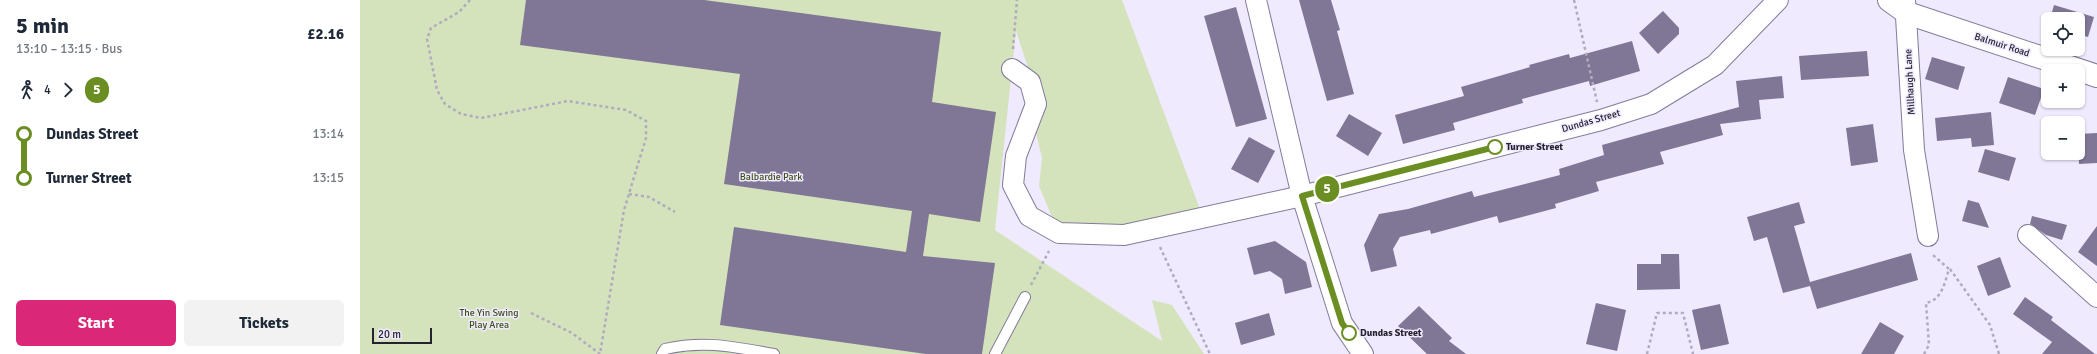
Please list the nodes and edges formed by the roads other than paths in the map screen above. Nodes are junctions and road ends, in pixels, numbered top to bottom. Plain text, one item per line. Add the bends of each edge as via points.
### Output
1 (1256, 0) edge
2 (1778, 0) edge
3 (1889, 0) edge
4 (1906, 7) edge
5 (1012, 69) road end
6 (2097, 76) edge
7 (1302, 196) junction
8 (2028, 235) dead end
9 (1928, 236) road end
10 (1025, 297) road end
11 (2097, 297) edge
12 (662, 354) edge
13 (774, 354) edge
14 (995, 354) edge
15 (1363, 354) edge

1 - 7 street
2 - 7 street, Dundas Street via 1715,65 1651,104 1601,120
3 - 4 main road, Balmuir Road
4 - 6 main road, Balmuir Road
4 - 9 street, Millhaugh Lane via 1914,150
5 - 7 street, Dundas Street via 1030,82 1036,104 1016,156 1014,185 1029,216 1059,233 1124,235
7 - 15 street via 1342,323
8 - 11 street
10 - 14 lane
12 - 13 lane via 665,349 712,344

